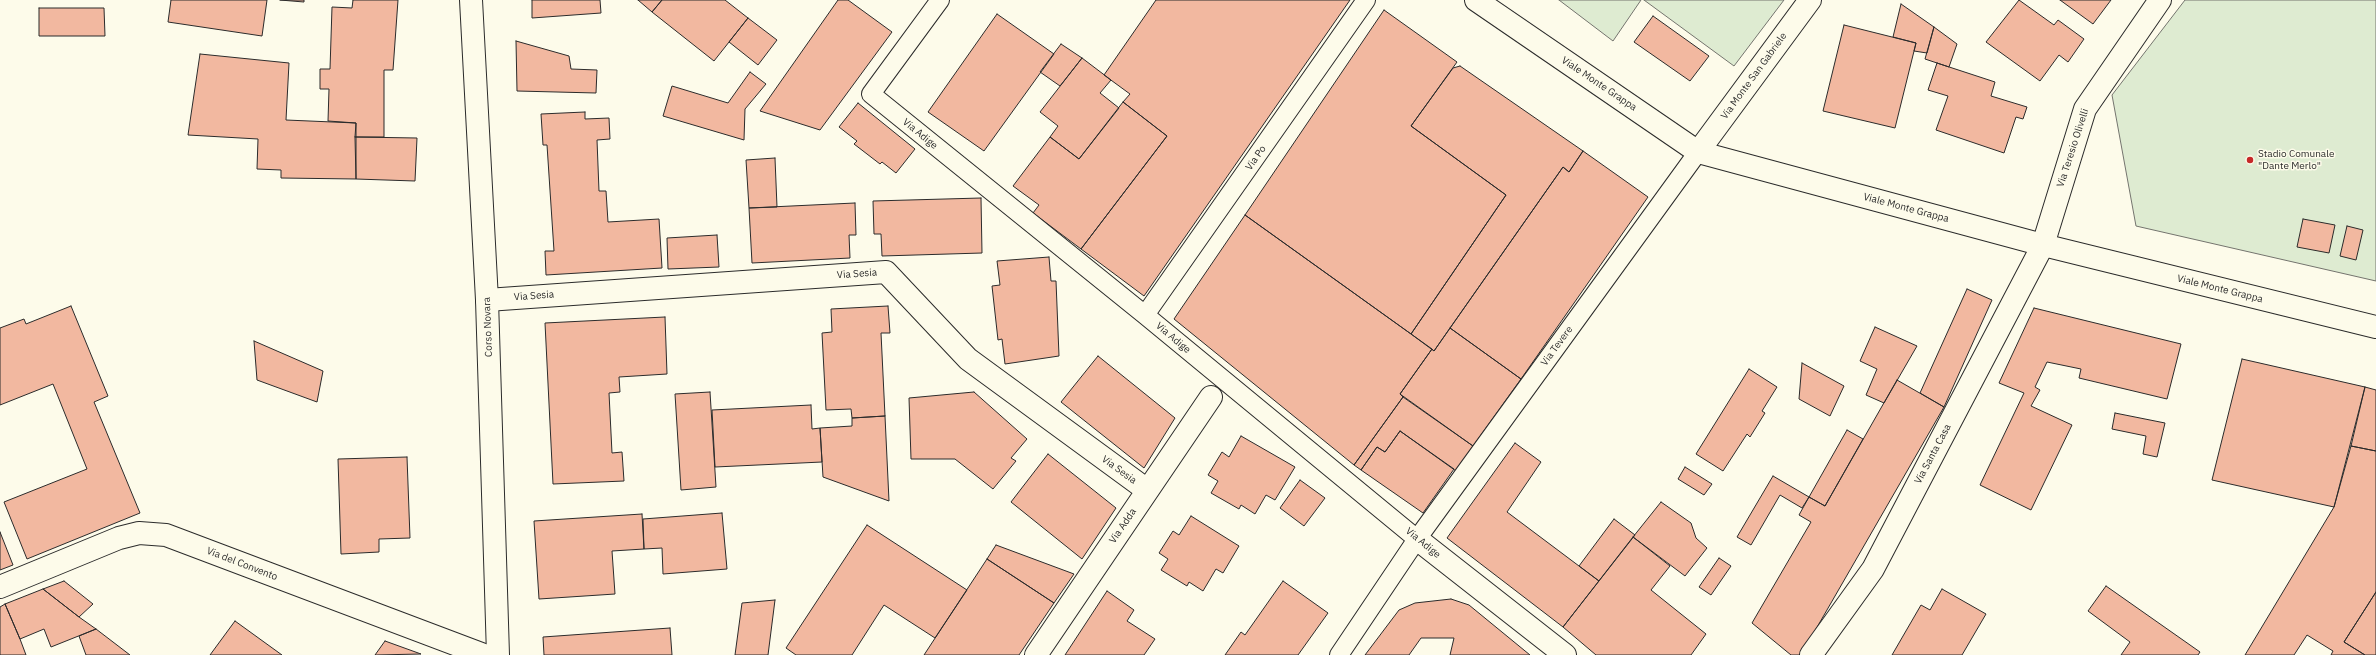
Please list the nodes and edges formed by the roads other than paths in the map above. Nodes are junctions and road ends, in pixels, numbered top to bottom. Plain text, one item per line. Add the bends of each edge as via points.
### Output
1 (471, 0) edge
2 (940, 0) edge
3 (1366, 0) edge
4 (1476, 0) edge
5 (1810, 0) edge
6 (2160, 0) edge
7 (1698, 152) junction
8 (2043, 245) junction
9 (487, 300) junction
10 (1145, 315) junction
11 (2376, 327) edge
12 (1211, 397) dead end
13 (1147, 490) junction
14 (1417, 539) junction
15 (0, 587) edge
16 (484, 655) edge
17 (498, 655) edge
18 (1036, 655) edge
19 (1339, 655) edge
20 (1565, 655) edge
21 (1811, 655) edge

1 - 9 street, Corso Novara
2 - 10 lane, Via Adige via 871,94
3 - 10 lane, Via Po
4 - 7 street, Viale Monte Grappa
5 - 7 street, Via Monte San Gabriele
6 - 8 street, Via Teresio Olivelli via 2085,108
7 - 8 street, Viale Monte Grappa
7 - 14 lane, Via Tevere
8 - 11 street, Viale Monte Grappa
8 - 21 street, Via Santa Casa via 1873,569
9 - 13 street, Via Sesia via 886,272 968,359
9 - 17 street, Corso Novara
10 - 14 lane, Via Adige
12 - 13 street, Via Adda
13 - 18 street, Via Adda
14 - 19 lane, Via Tevere
14 - 20 street, Via Adige
15 - 16 street, Via del Convento via 119,538 139,533 166,535

